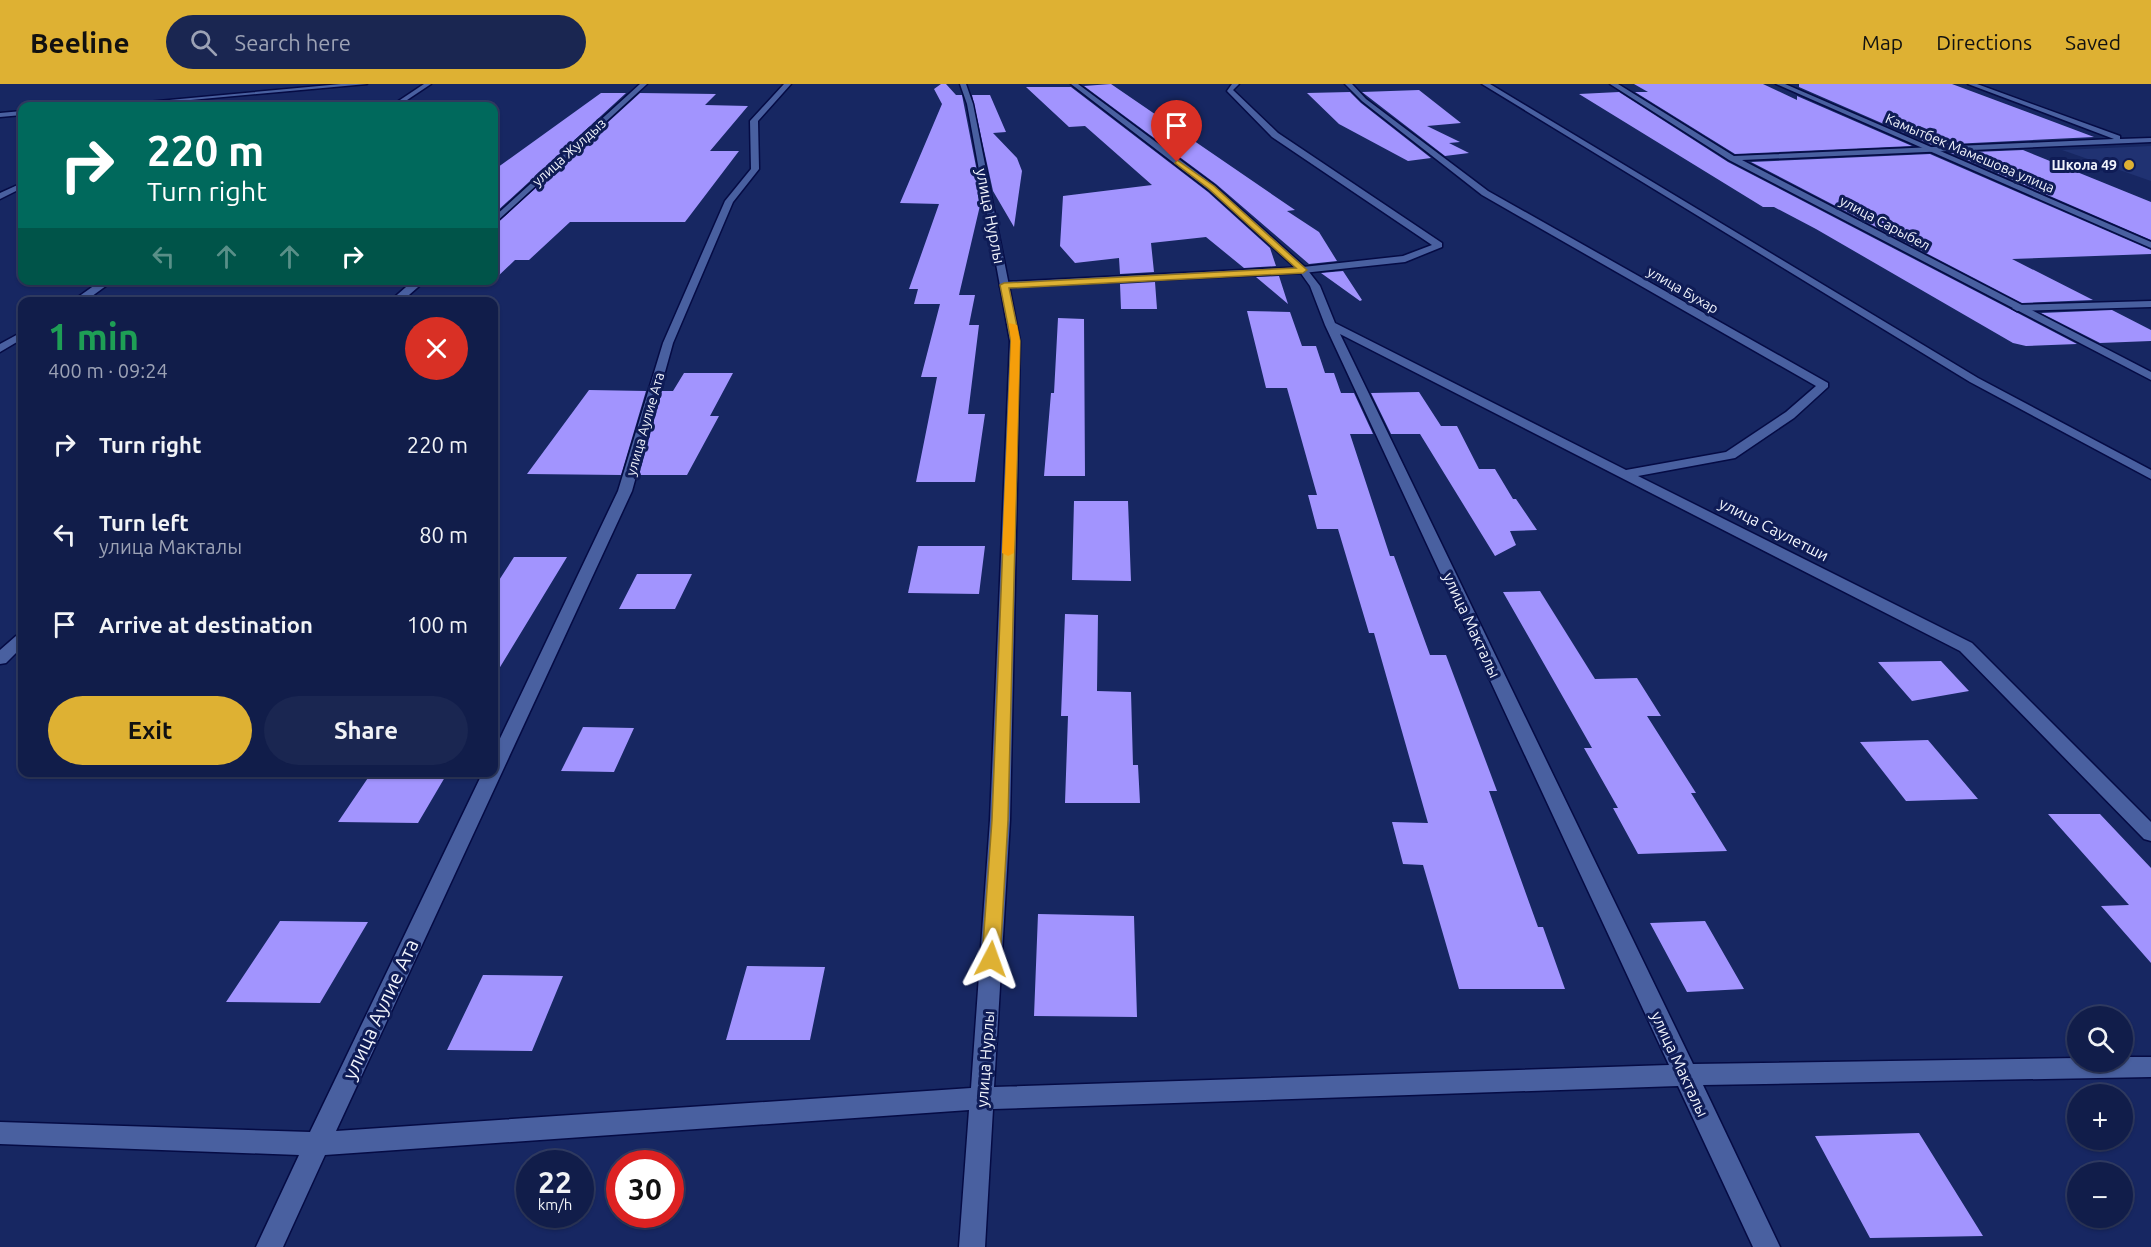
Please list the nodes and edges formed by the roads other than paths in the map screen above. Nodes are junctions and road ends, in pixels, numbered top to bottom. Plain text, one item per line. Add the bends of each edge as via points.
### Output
1 (364, 84) edge
2 (428, 84) edge
3 (644, 84) edge
4 (788, 84) edge
5 (963, 84) edge
6 (1074, 84) edge
7 (1236, 84) edge
8 (1348, 84) edge
9 (1485, 84) edge
10 (1613, 84) edge
11 (1779, 84) edge
12 (1971, 84) edge
13 (189, 100) junction
14 (162, 102) edge
15 (185, 102) edge
16 (400, 102) edge
17 (18, 113) edge
18 (0, 115) edge
19 (2151, 140) edge
20 (2124, 141) junction
21 (1924, 148) junction
22 (1732, 158) junction
23 (18, 187) edge
24 (0, 196) edge
25 (498, 217) edge
26 (2151, 245) edge
27 (1303, 270) junction
28 (102, 285) edge
29 (415, 285) edge
30 (1004, 285) junction
31 (84, 297) edge
32 (400, 297) edge
33 (2151, 304) edge
34 (2017, 308) junction
35 (1330, 325) junction
36 (18, 338) edge
37 (0, 349) edge
38 (2151, 376) edge
39 (1624, 474) junction
40 (2151, 475) edge
41 (18, 642) edge
42 (0, 658) edge
43 (498, 760) edge
44 (490, 777) edge
45 (2151, 834) edge
46 (2151, 1067) edge
47 (1686, 1075) junction
48 (982, 1098) junction
49 (0, 1133) edge
50 (316, 1144) junction
51 (269, 1247) edge
52 (972, 1247) edge
53 (1767, 1247) edge

1 - 13 street
2 - 16 street
3 - 25 street, улица Жулдыз
4 - 43 street, улица Аулие Ата via 754,121 755,169 729,201 668,343 625,491
5 - 30 street, улица Нурлы
6 - 27 street, улица Макталы via 1212,188
7 - 27 street via 1229,90 1275,135 1439,245 1405,259
8 - 39 street, улица Бухар via 1485,193 1824,386 1790,415 1730,455
9 - 40 street via 1974,380
10 - 22 street, улица Сарыбел
11 - 21 street, Камытбек Мамешова улица
12 - 20 street
13 - 14 street
13 - 15 street
17 - 18 street
19 - 20 street
20 - 21 street
21 - 22 street
21 - 26 street, Камытбек Мамешова улица
22 - 34 street, улица Сарыбел
23 - 24 street
27 - 30 street
27 - 35 street, улица Макталы via 1315,286
28 - 31 street
29 - 32 street
30 - 48 street, улица Нурлы via 1015,341 1000,820
33 - 34 street
34 - 38 street, улица Сарыбел
35 - 39 street, улица Саулетши
35 - 47 street, улица Макталы
36 - 37 street
39 - 45 street, улица Саулетши via 1966,647
41 - 42 street
44 - 50 street, улица Аулие Ата
46 - 47 street
47 - 48 street
47 - 53 street, улица Макталы
48 - 50 street
48 - 52 street, улица Нурлы
49 - 50 street
50 - 51 street, улица Аулие Ата

